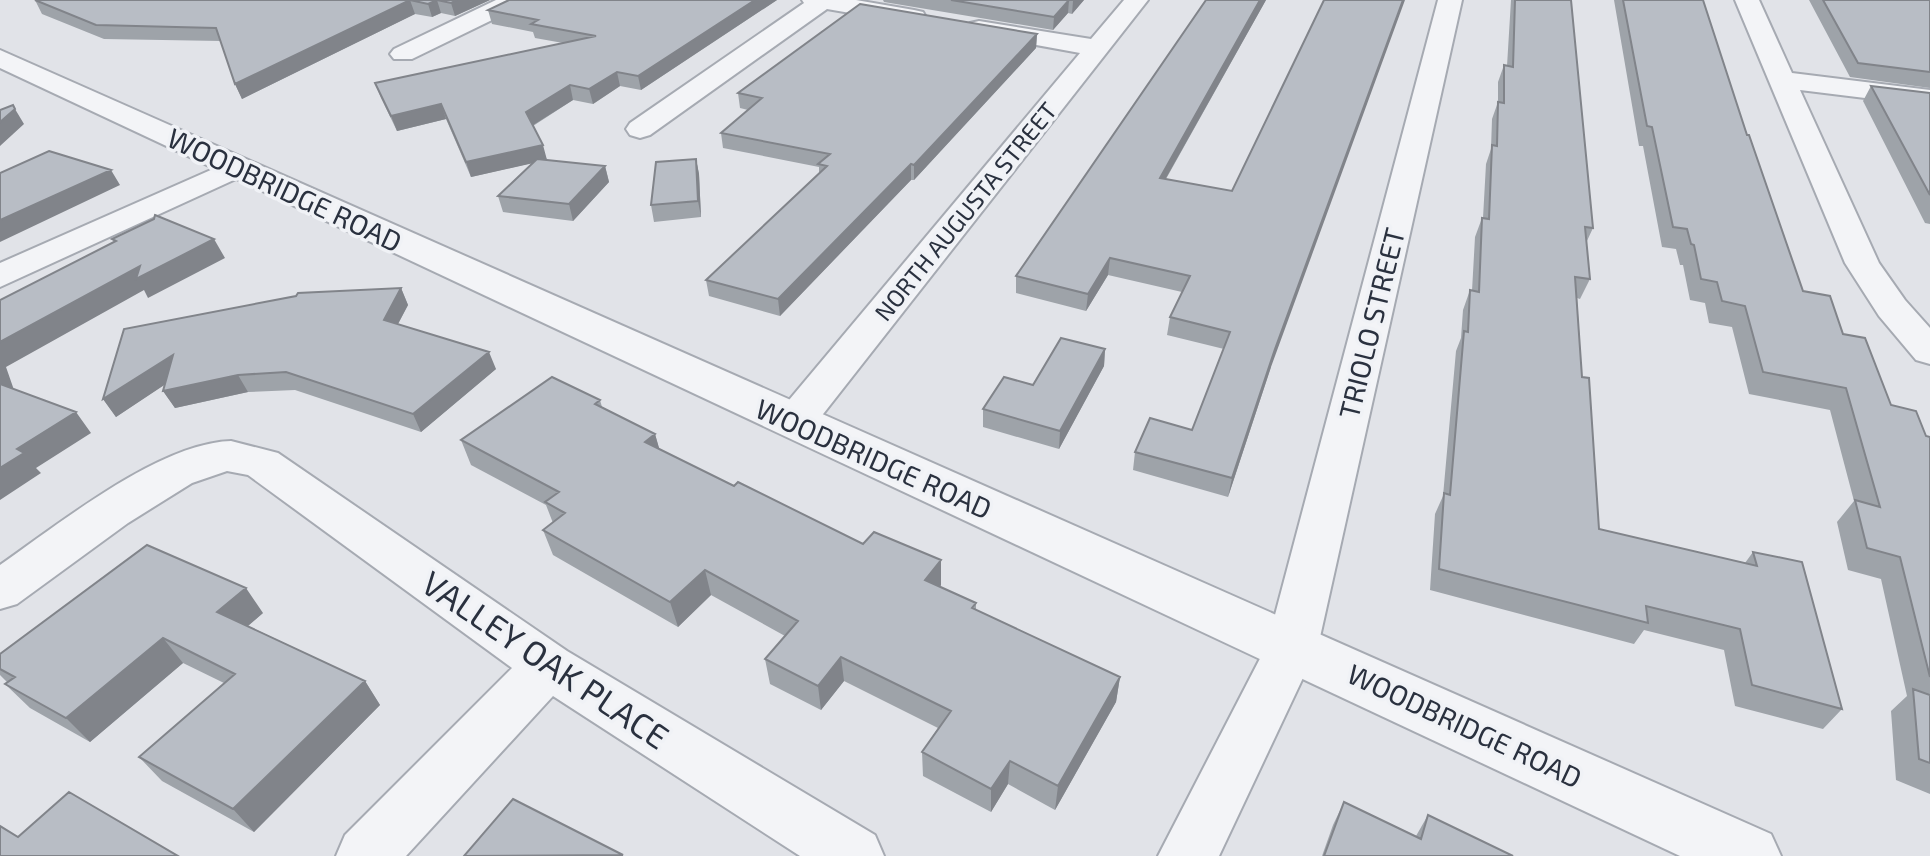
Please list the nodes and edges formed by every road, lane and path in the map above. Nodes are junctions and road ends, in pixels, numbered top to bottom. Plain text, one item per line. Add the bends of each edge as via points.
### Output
1 (515, 0) edge
2 (1136, 0) edge
3 (1450, 0) edge
4 (1747, 0) edge
5 (819, 1) edge
6 (1096, 48) junction
7 (403, 54) dead end
8 (0, 58) edge
9 (1783, 80) junction
10 (1930, 98) edge
11 (640, 129) dead end
12 (238, 167) junction
13 (0, 276) edge
14 (1930, 352) edge
15 (794, 422) junction
16 (0, 590) edge
17 (1292, 646) junction
18 (548, 666) junction
19 (366, 856) edge
20 (854, 856) edge
21 (1188, 856) edge
22 (1749, 856) edge

1 - 7 street
2 - 6 street, NORTH AUGUSTA STREET
3 - 17 street, TRIOLO STREET
4 - 9 street
5 - 6 street
5 - 11 street
6 - 15 street, NORTH AUGUSTA STREET
8 - 12 street, WOODBRIDGE ROAD
9 - 10 street
9 - 14 street via 1862,263
12 - 13 street
12 - 15 street, WOODBRIDGE ROAD
15 - 17 street, WOODBRIDGE ROAD
16 - 18 street, VALLEY OAK PLACE via 149,488 200,462 227,456 263,464
17 - 21 street, TRIOLO STREET
17 - 22 street, WOODBRIDGE ROAD
18 - 19 street
18 - 20 street, VALLEY OAK PLACE

